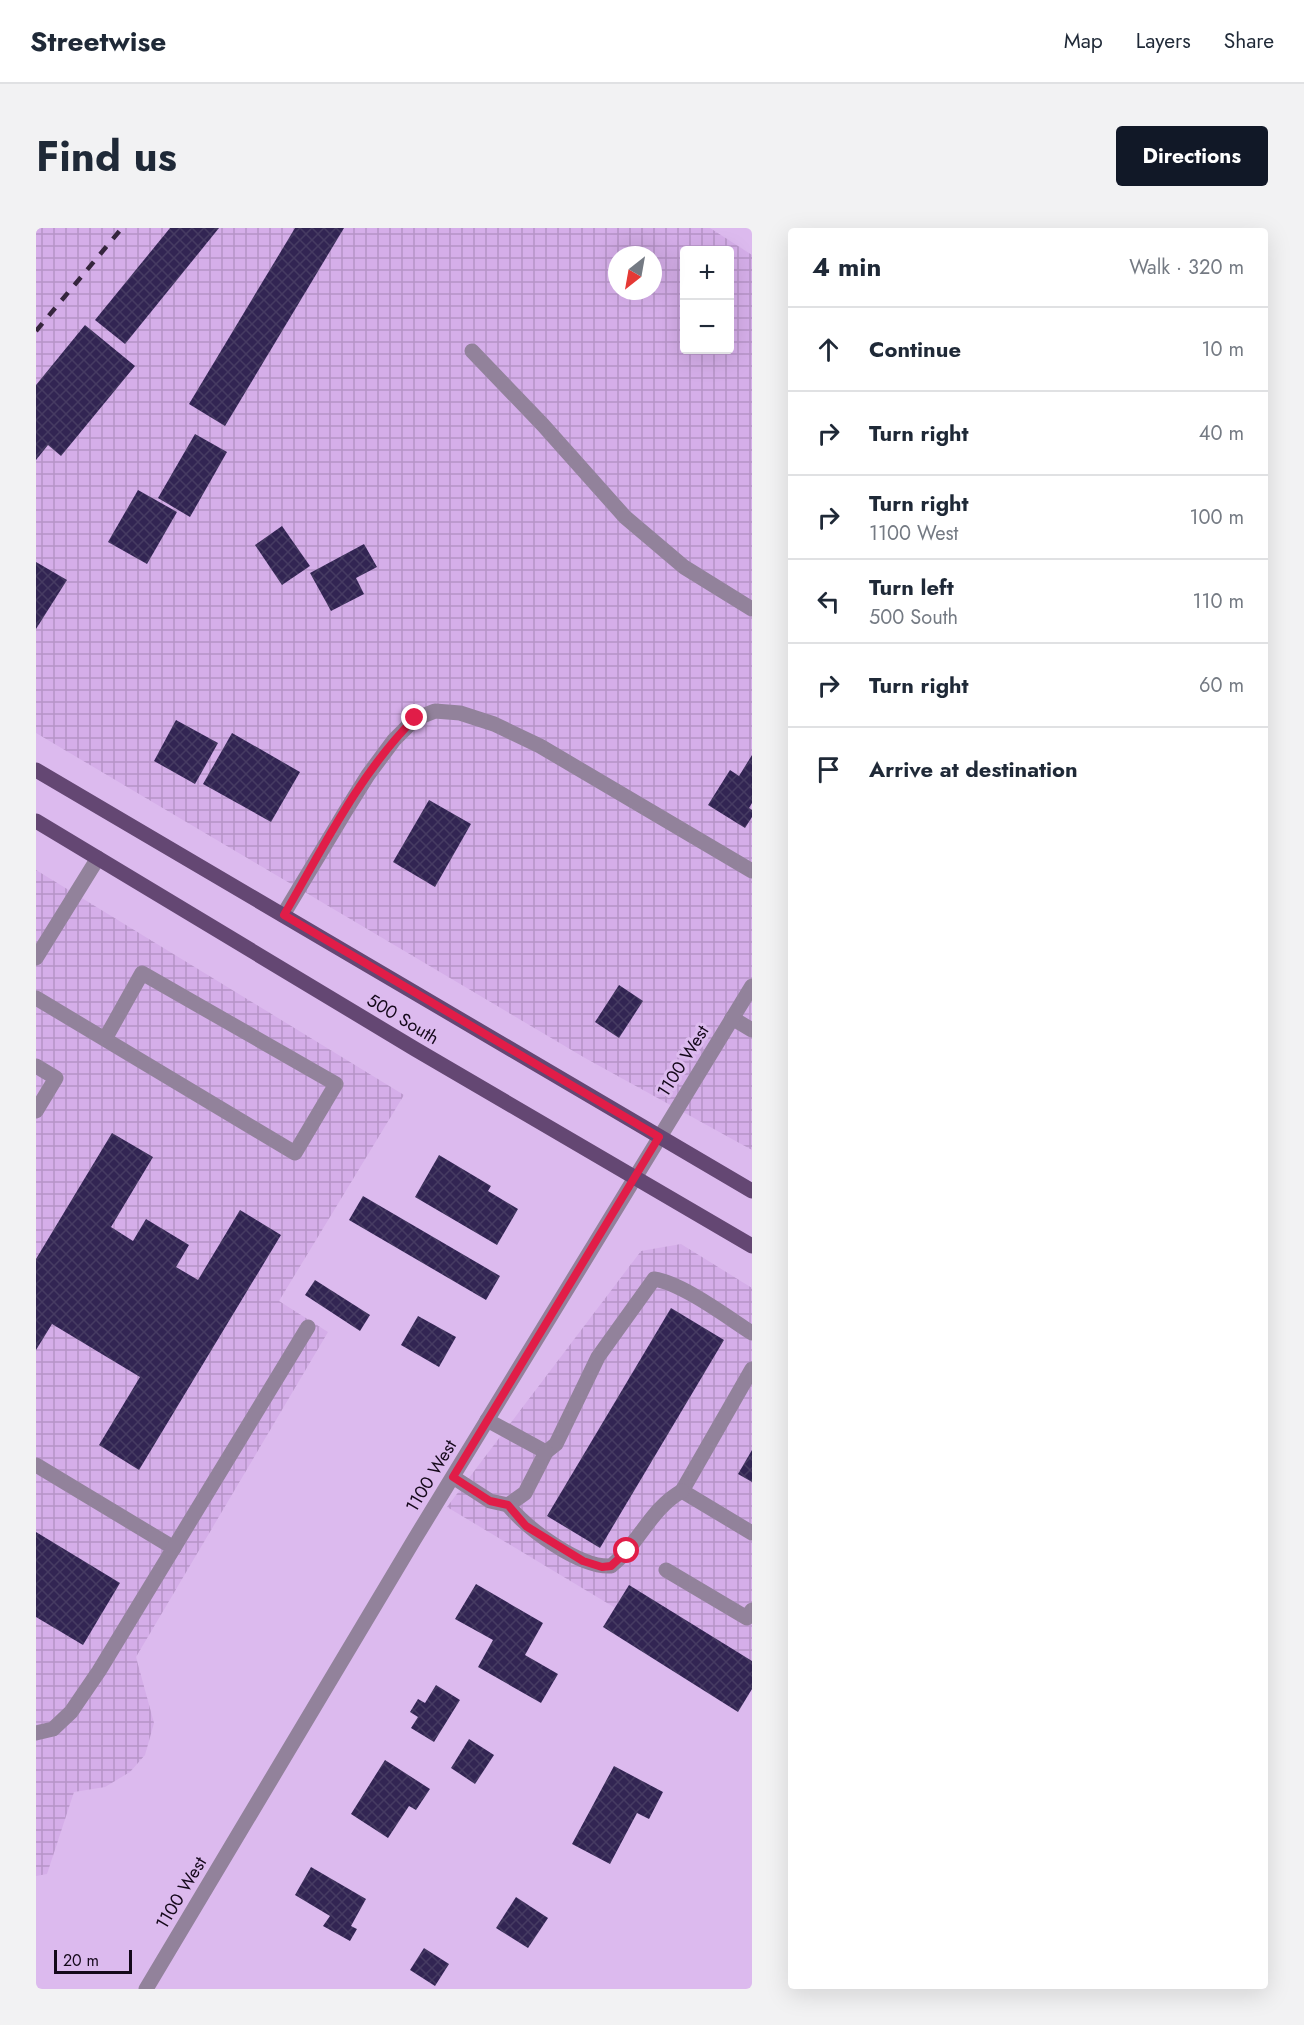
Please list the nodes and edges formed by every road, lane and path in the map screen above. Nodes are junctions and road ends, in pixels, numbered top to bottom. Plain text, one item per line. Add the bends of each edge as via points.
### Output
1 (472, 351) dead end
2 (752, 609) edge
3 (36, 770) edge
4 (36, 821) edge
5 (98, 858) junction
6 (752, 871) edge
7 (284, 915) junction
8 (36, 958) edge
9 (752, 986) edge
10 (36, 998) edge
11 (732, 1018) junction
12 (752, 1030) edge
13 (105, 1039) junction
14 (36, 1066) edge
15 (36, 1111) edge
16 (659, 1137) junction
17 (635, 1177) junction
18 (752, 1191) edge
19 (752, 1246) edge
20 (308, 1327) dead end
21 (752, 1333) edge
22 (752, 1369) edge
23 (487, 1420) junction
24 (546, 1452) junction
25 (36, 1465) edge
26 (453, 1477) junction
27 (682, 1491) junction
28 (508, 1505) junction
29 (752, 1533) edge
30 (174, 1548) junction
31 (666, 1570) dead end
32 (752, 1610) edge
33 (36, 1733) edge
34 (146, 1989) edge

1 - 2 street via 625,517 684,567
3 - 7 main road, 500 South
4 - 5 main road, 500 South
5 - 8 street
5 - 17 main road, 500 South
6 - 7 street via 540,746 494,724 460,713 435,711 415,718 394,740 356,794
7 - 16 main road, 500 South
9 - 11 street, 1100 West
10 - 13 street
11 - 12 street
11 - 16 street, 1100 West
13 - 13 street via 142,973 336,1084 295,1153
14 - 15 street via 56,1078
16 - 17 street, 1100 West
16 - 18 main road, 500 South
17 - 19 main road, 500 South
17 - 23 street, 1100 West
20 - 30 street
21 - 24 street via 684,1291 654,1279 598,1357 556,1444
22 - 27 street
23 - 24 street
23 - 26 street, 1100 West
24 - 28 street via 525,1492
25 - 30 street
26 - 28 street via 490,1501
26 - 34 street, 1100 West
27 - 28 street via 658,1510 627,1551 611,1566 602,1567 583,1561 526,1526
27 - 29 street
30 - 33 street via 71,1712 53,1729
31 - 32 street via 747,1618

